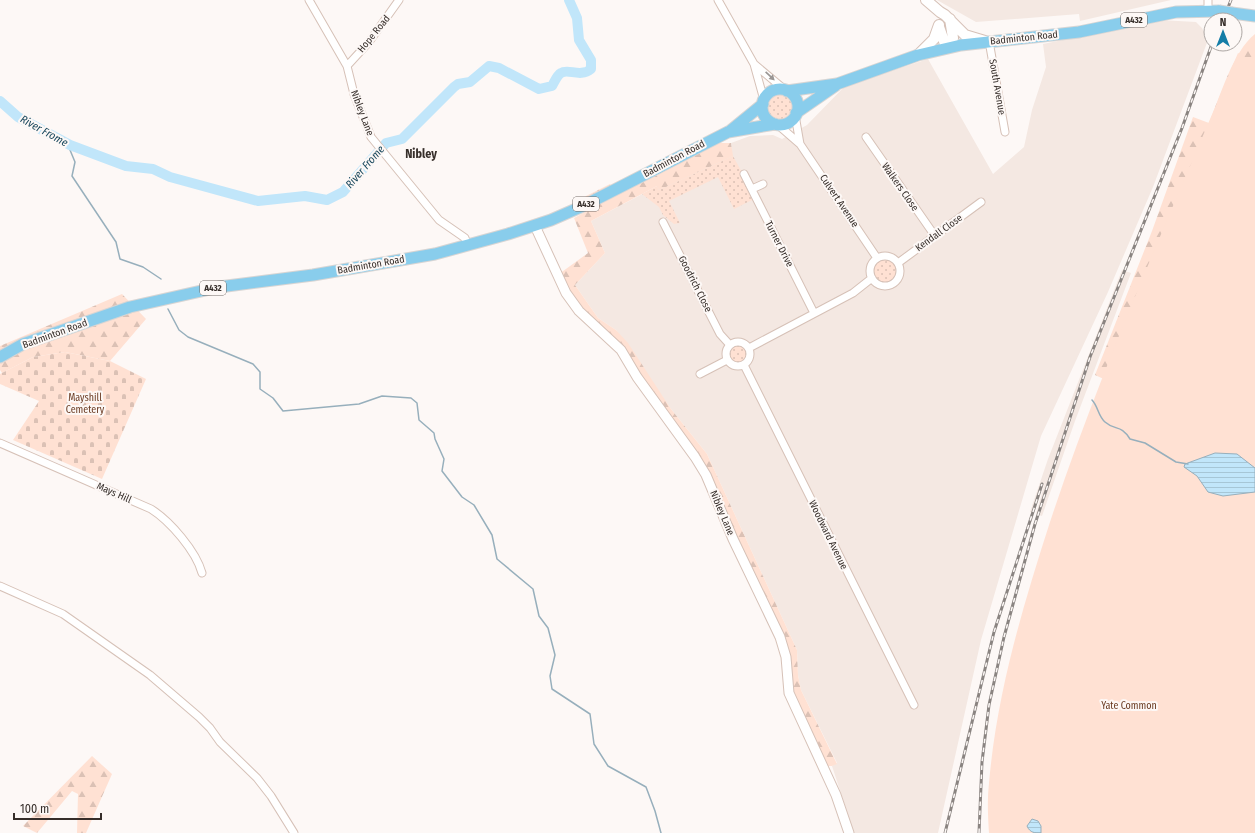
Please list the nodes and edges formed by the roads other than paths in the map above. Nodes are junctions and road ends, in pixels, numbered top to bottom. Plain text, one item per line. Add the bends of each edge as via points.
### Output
1 (310, 0) edge
2 (400, 0) edge
3 (718, 0) edge
4 (926, 0) edge
5 (1213, 8) edge
6 (940, 12) junction
7 (1255, 16) edge
8 (950, 19) junction
9 (940, 27) junction
10 (988, 41) junction
11 (951, 47) junction
12 (918, 55) junction
13 (754, 64) junction
14 (347, 66) junction
15 (837, 84) junction
16 (786, 90) junction
17 (763, 102) junction
18 (796, 114) junction
19 (776, 124) junction
20 (728, 132) junction
21 (1005, 132) dead end
22 (866, 137) dead end
23 (800, 144) junction
24 (744, 174) dead end
25 (763, 184) dead end
26 (752, 189) junction
27 (981, 202) dead end
28 (663, 222) dead end
29 (535, 226) junction
30 (935, 236) junction
31 (468, 246) junction
32 (877, 258) junction
33 (898, 263) junction
34 (872, 278) junction
35 (814, 313) junction
36 (730, 345) junction
37 (749, 348) junction
38 (0, 357) edge
39 (727, 360) junction
40 (744, 365) junction
41 (700, 374) dead end
42 (0, 443) edge
43 (202, 573) dead end
44 (0, 586) edge
45 (914, 705) dead end
46 (294, 833) edge
47 (849, 833) edge

1 - 14 street, Nibley Lane
2 - 14 street, Hope Road via 369,42
3 - 13 street
4 - 6 main road
5 - 7 main road, A432, bridge
5 - 10 main road, Badminton Road / A432 via 1163,14 1079,32
6 - 8 main road
6 - 9 main road
8 - 10 main road via 965,35
8 - 11 main road via 953,38
9 - 11 main road via 945,44
9 - 12 main road via 932,42
10 - 11 main road, Badminton Road / A432
10 - 21 street, South Avenue
11 - 12 main road, Badminton Road / A432
12 - 15 main road, Badminton Road / A432
13 -> 16 street
13 - 17 street
14 - 31 street, Nibley Lane via 354,94 371,137 439,220 465,238
15 - 16 main road, Badminton Road / A432
15 - 18 main road, Badminton Road / A432
16 - 17 main road via 774,90
16 - 18 main road via 797,102
17 - 19 main road via 765,116
17 - 20 main road, Badminton Road / A432
18 - 19 main road via 789,122
18 - 23 street, Culvert Avenue
19 - 20 main road, Badminton Road / A432
19 - 23 street, Culvert Avenue
20 - 29 main road, Badminton Road / A432 via 583,206
22 - 30 street, Walkers Close
23 - 32 street, Culvert Avenue
24 - 26 street, Turner Drive
25 - 26 street
26 - 35 street, Turner Drive
27 - 30 street, Kendall Close
28 - 36 street, Goodrich Close via 720,334
29 - 31 main road, Badminton Road / A432
29 - 47 street, Nibley Lane via 566,293 579,310 621,350 706,475 780,638 786,657 789,693 836,795
30 - 33 street, Kendall Close
31 - 38 main road, Badminton Road / A432 via 313,275 219,287 130,307 23,344
32 - 33 street via 886,256
32 - 34 street via 871,265
33 - 34 street via 900,271 894,283 885,286 877,284
34 - 35 street via 853,293
35 - 37 street
36 - 37 street via 738,342
36 - 39 street via 725,354
37 - 40 street via 750,356
39 - 40 street via 736,367
39 - 41 street
40 - 45 street, Woodward Avenue
42 - 43 street, Mays Hill via 157,512 184,541 200,564
44 - 46 street via 63,614 150,675 199,717 220,742 257,778

